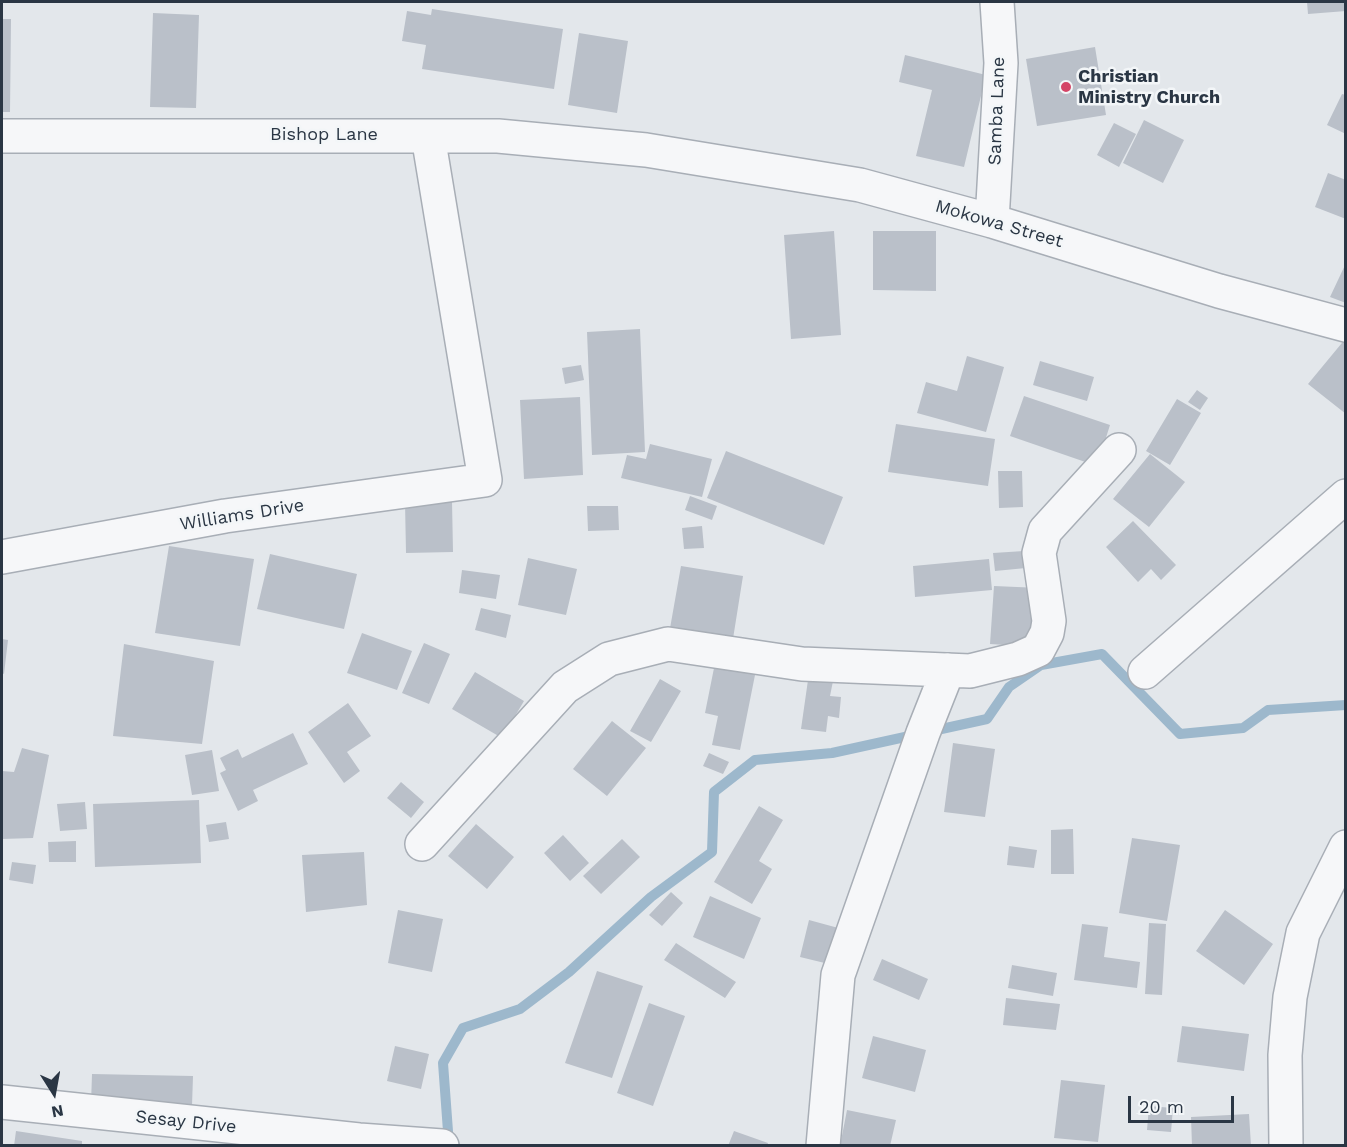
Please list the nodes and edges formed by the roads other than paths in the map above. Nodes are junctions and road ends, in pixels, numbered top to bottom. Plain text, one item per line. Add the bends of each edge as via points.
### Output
1 (997, 2) edge
2 (2, 136) edge
3 (428, 136) junction
4 (646, 150) joint
5 (992, 221) junction
6 (1346, 325) edge
7 (1119, 450) dead end
8 (1346, 496) edge
9 (2, 557) edge
10 (948, 670) junction
11 (1145, 672) dead end
12 (422, 844) dead end
13 (1346, 847) edge
14 (2, 1102) edge
15 (442, 1146) edge
16 (823, 1146) edge
17 (1286, 1146) edge

1 - 5 street, Samba Lane via 1001,63
2 - 3 street, Bishop Lane
3 - 4 street, Bishop Lane via 498,136
3 - 9 street, Williams Drive via 484,480 225,516
4 - 5 street, Mokowa Street via 860,184
5 - 6 street, Mokowa Street via 1219,291
7 - 10 street via 1045,531 1039,553 1049,621 1038,650 991,667
8 - 11 street
10 - 12 street via 802,664 668,644 609,659 565,687
10 - 16 street via 838,975
13 - 17 street via 1303,933 1290,998 1285,1055
14 - 15 street, Sesay Drive

